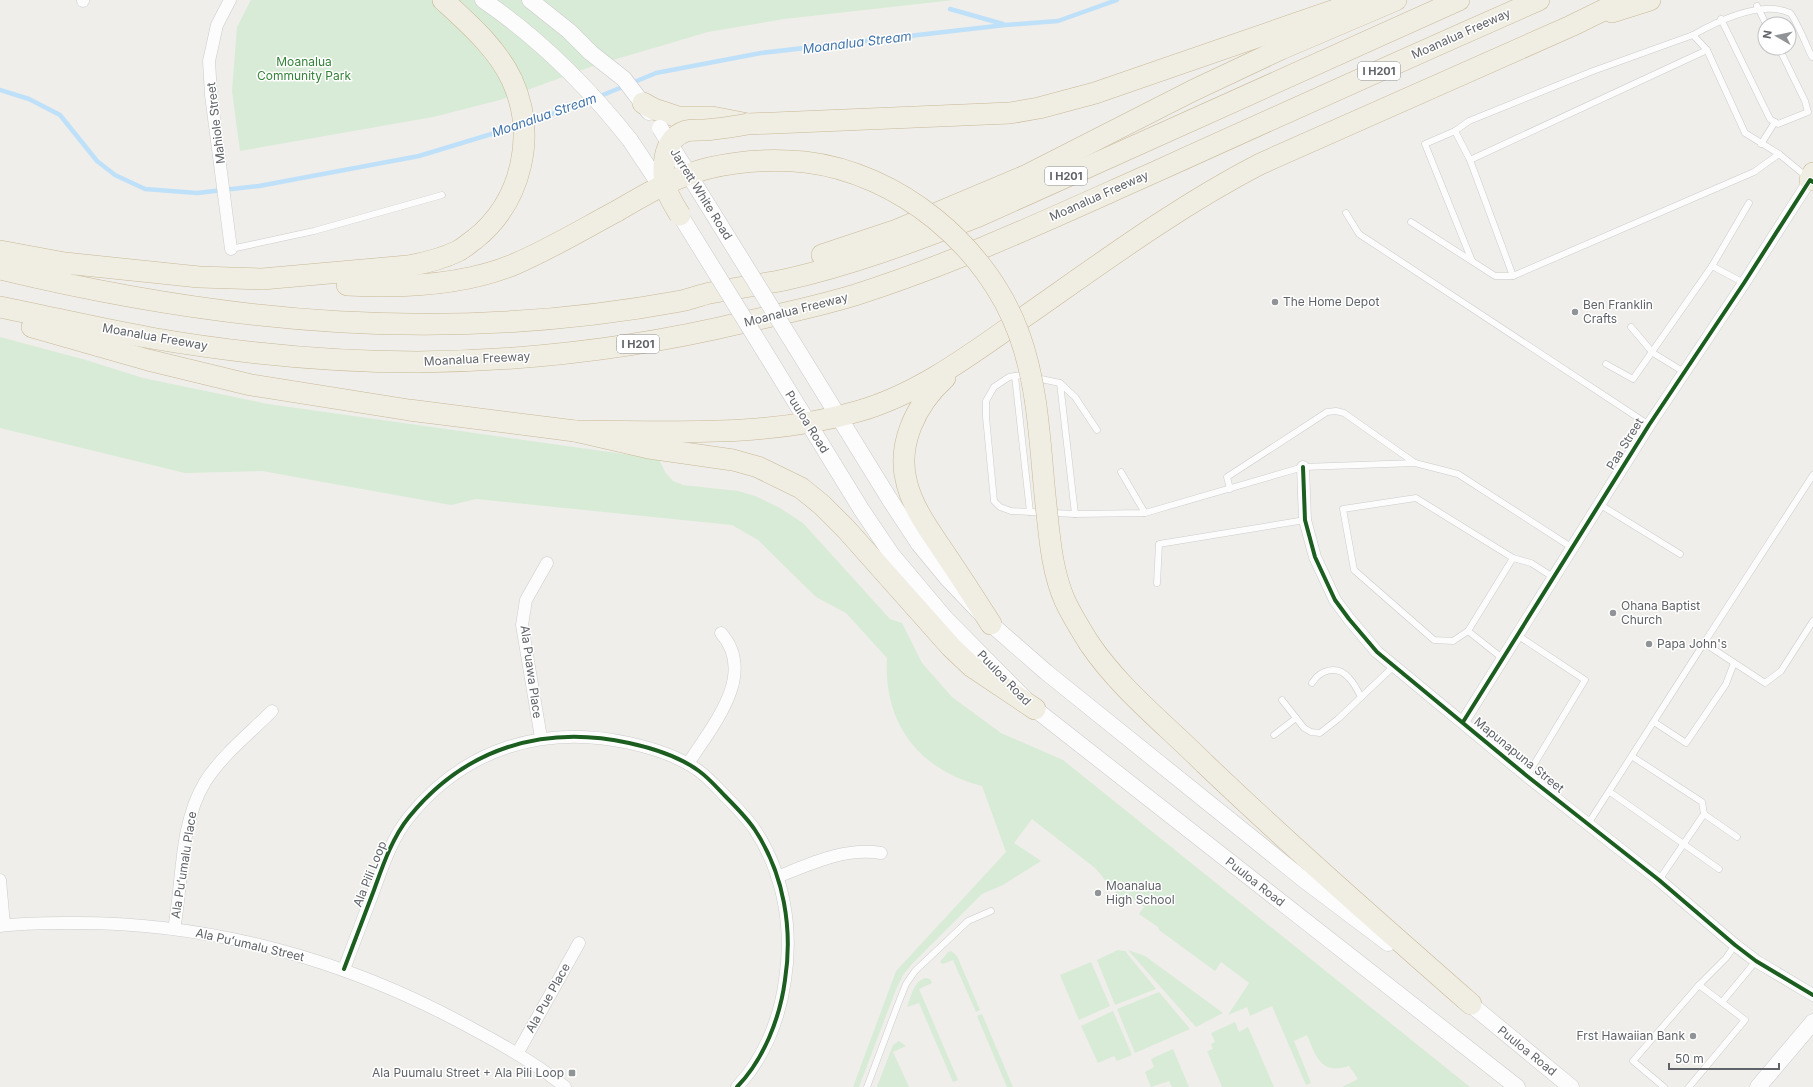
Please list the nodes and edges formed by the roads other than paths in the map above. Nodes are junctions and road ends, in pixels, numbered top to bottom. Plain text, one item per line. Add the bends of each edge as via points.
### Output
1 (230, 0) edge
2 (443, 0) edge
3 (484, 0) edge
4 (530, 0) edge
5 (1365, 0) edge
6 (1396, 0) edge
7 (1459, 0) edge
8 (1539, 0) edge
9 (1546, 0) edge
10 (1624, 0) edge
11 (1650, 0) edge
12 (1757, 6) junction
13 (1515, 10) junction
14 (1762, 16) edge
15 (1721, 19) junction
16 (1571, 26) junction
17 (1693, 35) junction
18 (1707, 50) junction
19 (1783, 56) edge
20 (1812, 57) edge
21 (643, 103) junction
22 (1775, 122) junction
23 (748, 124) junction
24 (1455, 131) junction
25 (665, 136) junction
26 (1761, 144) junction
27 (1779, 154) junction
28 (1470, 160) junction
29 (1812, 178) edge
30 (442, 195) dead end
31 (1749, 203) dead end
32 (1346, 213) dead end
33 (680, 215) junction
34 (1411, 222) dead end
35 (231, 249) joint
36 (0, 251) edge
37 (1472, 261) junction
38 (1712, 266) junction
39 (0, 269) edge
40 (1513, 276) junction
41 (262, 279) junction
42 (1744, 283) junction
43 (707, 293) junction
44 (0, 307) edge
45 (0, 319) edge
46 (1630, 327) dead end
47 (983, 345) junction
48 (1653, 353) junction
49 (1606, 364) dead end
50 (1684, 372) junction
51 (1015, 376) junction
52 (1060, 384) junction
53 (837, 416) junction
54 (807, 422) junction
55 (1649, 425) junction
56 (1096, 430) dead end
57 (575, 431) junction
58 (1414, 464) junction
59 (1303, 468) junction
60 (1122, 472) dead end
61 (1813, 475) edge
62 (1230, 489) junction
63 (1599, 504) junction
64 (1030, 512) junction
65 (1145, 513) junction
66 (1075, 514) junction
67 (1305, 520) junction
68 (1571, 547) junction
69 (1680, 554) dead end
70 (1513, 558) junction
71 (547, 563) dead end
72 (1553, 577) junction
73 (1157, 582) dead end
74 (1813, 621) edge
75 (991, 624) junction
76 (1468, 631) junction
77 (721, 633) dead end
78 (1517, 635) junction
79 (1704, 643) junction
80 (1502, 658) junction
81 (1734, 663) junction
82 (1394, 666) junction
83 (1312, 683) dead end
84 (1361, 697) junction
85 (1282, 700) dead end
86 (1034, 709) junction
87 (272, 711) dead end
88 (1296, 718) junction
89 (1463, 722) junction
90 (1654, 722) junction
91 (1274, 735) dead end
92 (541, 738) junction
93 (1633, 757) junction
94 (688, 764) junction
95 (1527, 776) junction
96 (1610, 792) junction
97 (1704, 814) junction
98 (1588, 824) junction
99 (1737, 837) dead end
100 (1684, 843) junction
101 (881, 853) dead end
102 (1719, 869) dead end
103 (777, 877) junction
104 (0, 880) edge
105 (1659, 880) junction
106 (991, 911) dead end
107 (2, 925) edge
108 (174, 929) junction
109 (579, 943) dead end
110 (1735, 945) junction
111 (1756, 961) junction
112 (344, 969) junction
113 (1699, 985) junction
114 (1813, 995) edge
115 (1722, 1002) junction
116 (1471, 1004) junction
117 (1813, 1022) edge
118 (517, 1054) junction
119 (1569, 1084) edge
120 (565, 1087) edge
121 (737, 1087) edge
122 (867, 1087) edge
123 (1517, 1087) edge
124 (1664, 1087) edge
125 (1689, 1087) edge
126 (1758, 1087) edge

1 - 35 street, Mahiole Street via 217,25 209,61
2 - 41 highway via 485,42 511,79 522,109 523,156 507,203 494,221 459,251 443,258 408,266
3 - 33 main road, Puuloa Road, bridge via 529,34 572,74 630,140
4 - 21 main road, Jarrett White Road via 624,79
5 - 23 highway via 1068,101 1010,113
6 - 43 highway via 1281,48 1025,176 854,245 782,266
7 - 43 highway, I H201 via 979,216 880,253 814,272
8 - 13 highway, Moanalua Freeway / I H201
9 - 13 highway
10 - 16 highway
11 - 16 highway
12 - 14 lane
12 - 15 lane
12 - 20 lane via 1772,5 1791,14
13 - 44 highway, Moanalua Freeway / I H201 via 953,261 850,296 710,331 598,350 523,357 415,362 362,361 200,346
15 - 17 lane
15 - 22 lane via 1770,119
16 - 47 highway via 1348,124 1226,182 1131,242
17 - 18 lane
17 - 24 lane via 1469,121
18 - 26 lane via 1745,133
18 - 28 lane
19 - 22 lane via 1808,112 1778,124
21 - 23 highway via 678,117 712,117
21 - 25 main road, Jarrett White Road
22 - 26 lane
23 - 25 highway, bridge via 714,130 687,131 677,137
24 - 28 lane
24 - 37 lane via 1425,144
25 - 33 highway, bridge via 665,181 668,194
25 - 53 main road, Jarrett White Road, bridge
26 - 27 lane
27 - 29 lane
27 - 40 lane via 1754,172
28 - 40 lane
29 - 42 street, Paa Street
30 - 35 lane via 314,231
31 - 38 lane
32 - 55 lane via 1359,234
33 - 54 main road, Puuloa Road, bridge
34 - 37 lane
36 - 41 highway via 65,263 136,271
37 - 40 lane via 1495,276
38 - 42 lane
38 - 48 lane
39 - 43 highway, I H201 via 206,310 258,317 366,324 526,321 633,309
41 - 116 highway, bridge via 356,285 433,283 461,279 513,265 541,253 691,173 733,164 805,162 849,172 896,193 939,222 956,238 988,276 1019,334 1032,380 1053,558 1065,601 1089,643 1118,681 1273,828
42 - 50 street, Paa Street
45 - 57 highway via 148,360 251,384 410,410
46 - 48 lane
47 - 53 highway via 902,395 859,411
47 - 75 highway via 943,380 918,409 907,436 905,468 906,484 918,510
48 - 49 lane via 1633,379
48 - 50 lane
50 - 55 street, Paa Street
51 - 52 lane via 1022,375
51 - 64 lane
51 - 64 lane via 994,387 986,401 994,501 1000,507 1011,511
52 - 56 lane via 1075,396
52 - 66 lane
53 - 54 highway
53 - 75 main road, Puuloa Road via 919,544
54 - 57 highway via 726,431
54 - 86 main road, Puuloa Road via 892,555 945,618
55 - 63 street, Paa Street
57 - 86 highway via 650,448 733,460 758,467 801,488 846,529 971,666
58 - 59 lane
58 - 62 lane via 1344,413 1327,412 1227,476
58 - 68 lane via 1458,474
59 - 62 lane
59 - 67 street, Mapunapuna Street
60 - 65 lane
61 - 79 lane
62 - 65 lane
63 - 68 street, Paa Street
63 - 69 lane
64 - 66 lane
65 - 66 lane
67 - 73 lane via 1159,544
67 - 82 street, Mapunapuna Street via 1315,557 1335,600 1362,636
68 - 72 street, Paa Street
70 - 72 lane via 1531,563
70 - 76 lane
70 - 76 lane via 1416,498 1343,509 1354,570 1434,640 1453,642
71 - 92 street, Ala Puawa Place via 526,600 522,625
72 - 78 street, Paa Street
74 - 81 lane via 1781,670 1765,683
75 - 116 main road, Puuloa Road via 1046,672 1303,879
76 - 80 lane
77 - 94 street via 735,663 730,695
78 - 80 street, Paa Street
78 - 95 lane via 1585,680
79 - 81 lane
79 - 90 lane
80 - 89 street, Paa Street
81 - 90 lane via 1726,684 1686,743
82 - 84 lane
82 - 89 street, Mapunapuna Street
83 - 84 lane via 1322,673 1330,670 1340,671 1349,677
84 - 88 lane via 1320,733 1304,728
85 - 88 lane
86 - 123 main road, Puuloa Road
87 - 108 street, Ala Puʻumalu Place via 216,767 197,797 188,826
88 - 91 lane
89 - 95 street, Mapunapuna Street
90 - 93 lane
92 - 94 street, Ala Pili Loop via 580,736 618,740 657,750
92 - 112 street, Ala Pili Loop via 492,753 456,773 427,798 408,819 386,857
93 - 96 lane
93 - 97 lane via 1702,802
94 - 103 street, Ala Pili Loop via 710,780 743,814 763,843
95 - 98 street, Mapunapuna Street
96 - 98 lane
96 - 100 lane
97 - 99 lane
97 - 100 lane
98 - 105 street, Mapunapuna Street
100 - 102 lane
100 - 105 lane
101 - 103 street via 865,850 842,854
103 - 121 street, Ala Pili Loop via 788,925 784,988 772,1031
104 - 107 street
105 - 110 street, Mapunapuna Street
106 - 122 lane via 968,921 915,971 906,984
107 - 108 street, Ala Puʻumalu Street via 88,923
108 - 112 street, Ala Puʻumalu Street via 264,945
109 - 118 street, Ala Pue Place
110 - 111 street, Mapunapuna Street
110 - 113 lane via 1726,958
111 - 114 street, Mapunapuna Street
111 - 115 lane
112 - 118 street, Ala Puʻumalu Street via 423,1002
113 - 115 lane
113 - 124 lane via 1633,1061
115 - 125 lane via 1745,1020
116 - 119 main road, Puuloa Road
117 - 126 main road
118 - 120 street, Ala Puʻumalu Street

